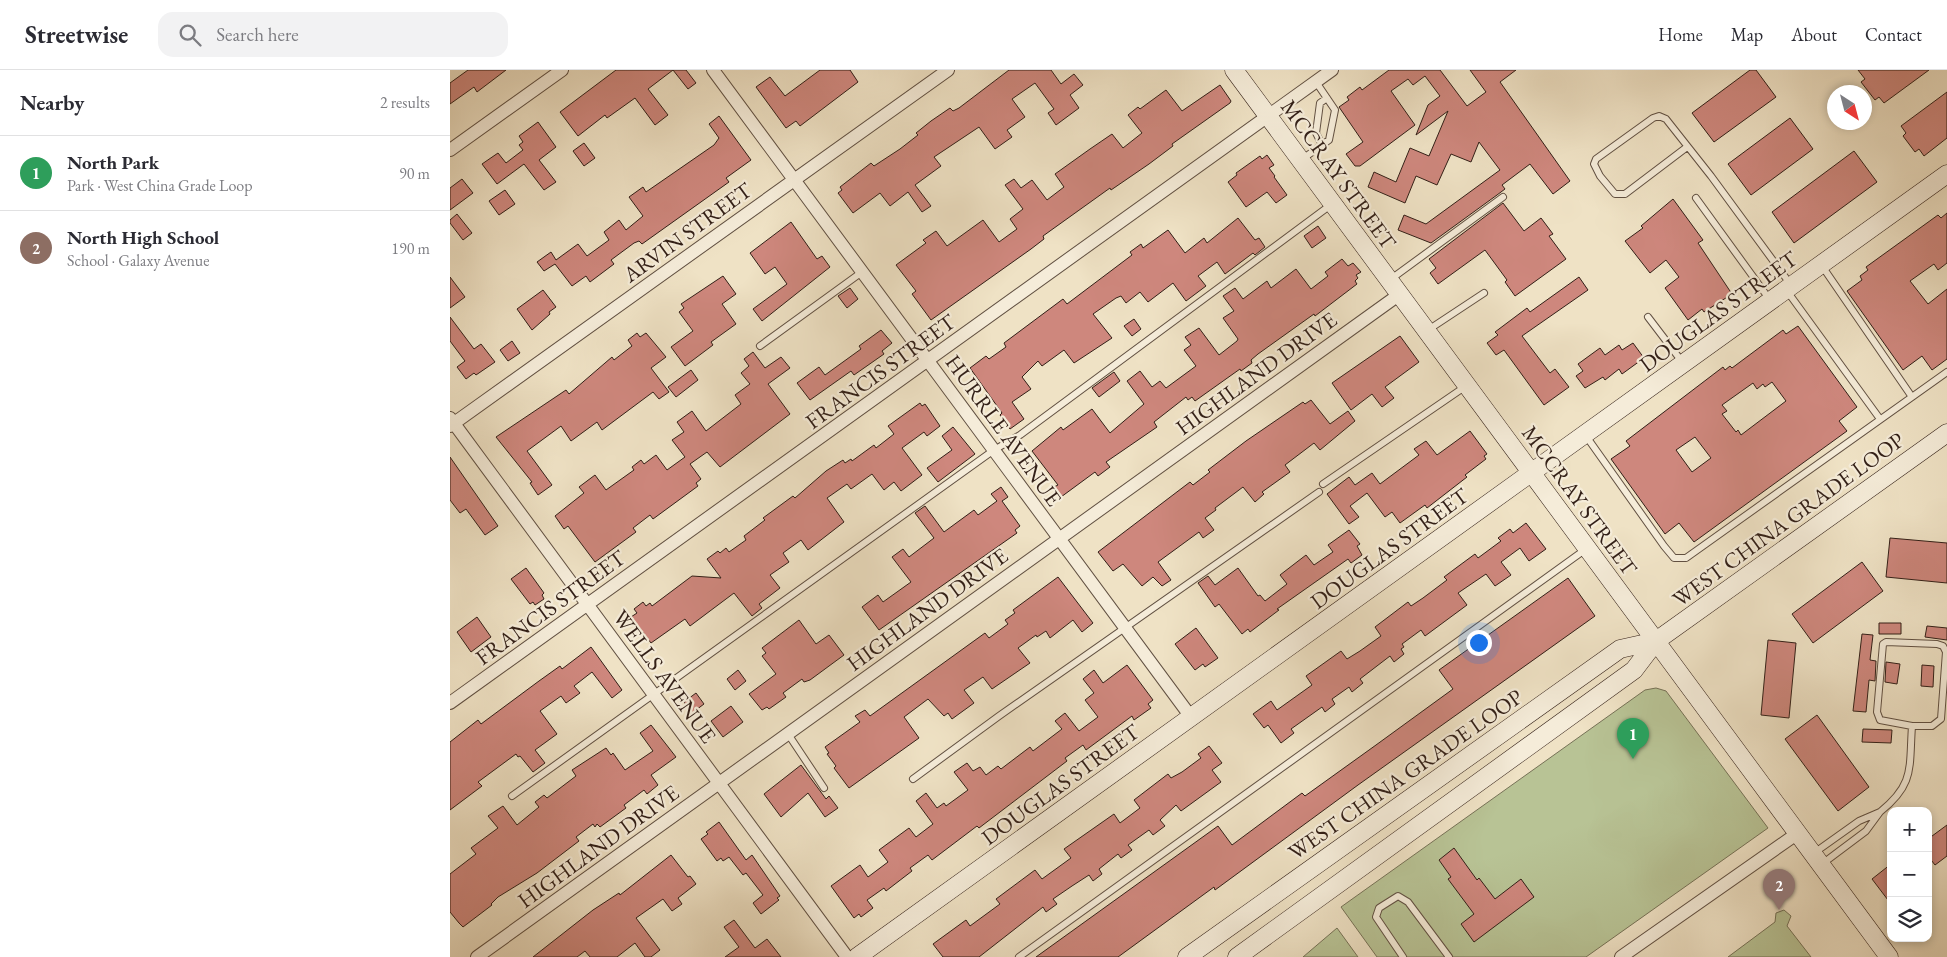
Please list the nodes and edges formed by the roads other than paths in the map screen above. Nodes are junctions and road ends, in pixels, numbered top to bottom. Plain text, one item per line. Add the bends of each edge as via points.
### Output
1 (562, 70) edge
2 (714, 70) edge
3 (948, 70) edge
4 (1234, 70) edge
5 (1332, 70) edge
6 (1316, 82) junction
7 (1327, 98) junction
8 (1268, 116) junction
9 (1322, 145) junction
10 (1687, 146) junction
11 (450, 150) edge
12 (1301, 160) junction
13 (1947, 174) edge
14 (795, 180) junction
15 (1503, 197) dead end
16 (1696, 198) dead end
17 (1333, 203) junction
18 (1821, 265) junction
19 (862, 272) junction
20 (1395, 287) junction
21 (1789, 288) junction
22 (1484, 293) dead end
23 (1771, 301) junction
24 (1648, 316) dead end
25 (1427, 331) junction
26 (760, 346) dead end
27 (928, 361) junction
28 (1683, 364) junction
29 (1947, 372) edge
30 (1468, 385) junction
31 (1912, 396) junction
32 (1880, 419) junction
33 (451, 423) edge
34 (1947, 433) edge
35 (1585, 435) junction
36 (994, 450) junction
37 (1532, 473) junction
38 (1323, 484) dead end
39 (1319, 492) dead end
40 (1059, 539) junction
41 (1588, 548) junction
42 (587, 605) junction
43 (1126, 629) junction
44 (1656, 641) junction
45 (653, 694) junction
46 (450, 703) edge
47 (1191, 717) junction
48 (1912, 726) junction
49 (788, 734) junction
50 (913, 779) dead end
51 (719, 783) junction
52 (824, 788) dead end
53 (512, 796) dead end
54 (1880, 812) junction
55 (1798, 833) junction
56 (1817, 859) junction
57 (477, 957) edge
58 (847, 957) edge
59 (857, 957) edge
60 (1019, 957) edge
61 (1187, 957) edge
62 (1238, 957) edge
63 (1403, 957) edge
64 (1450, 957) edge
65 (1621, 957) edge
66 (1889, 957) edge

1 - 11 street
2 - 14 street, HURRLE AVENUE
3 - 14 street, ARVIN STREET
4 - 8 street, MCCRAY STREET
5 - 6 street, FRANCIS STREET
6 - 7 lane
6 - 8 street, FRANCIS STREET
7 - 9 lane via 1320,103 1316,133
7 - 9 lane via 1336,110 1329,140
8 - 12 street, MCCRAY STREET
8 - 27 street, FRANCIS STREET
9 - 12 lane
10 - 10 lane via 1666,119 1659,116 1596,159 1594,164 1615,194 1625,194
10 - 21 lane
12 - 17 street, MCCRAY STREET
13 - 18 street, DOUGLAS STREET
14 - 19 street, HURRLE AVENUE
14 - 33 street, ARVIN STREET
15 - 20 lane
16 - 23 lane
17 - 20 street, MCCRAY STREET
17 - 36 lane via 1020,435
18 - 21 street, DOUGLAS STREET
18 - 31 lane
19 - 26 lane
19 - 27 street, HURRLE AVENUE
20 - 25 street, MCCRAY STREET
20 - 40 street, HIGHLAND DRIVE
21 - 23 street, DOUGLAS STREET
21 - 32 lane
22 - 25 lane
23 - 28 street, DOUGLAS STREET
24 - 28 lane
25 - 30 street, MCCRAY STREET
27 - 36 street, HURRLE AVENUE
27 - 42 street, FRANCIS STREET
28 - 35 street, DOUGLAS STREET
29 - 31 lane
30 - 37 street, MCCRAY STREET
30 - 38 lane
31 - 32 lane
32 - 35 lane via 1681,559 1674,558 1664,546
33 - 42 street, WELLS AVENUE
34 - 44 street, WEST CHINA GRADE LOOP
35 - 37 street, DOUGLAS STREET
36 - 40 street, HURRLE AVENUE
36 - 45 lane
37 - 41 street, MCCRAY STREET
37 - 47 street, DOUGLAS STREET
39 - 43 lane
40 - 43 street, HURRLE AVENUE
40 - 49 street, HIGHLAND DRIVE
41 - 44 street, MCCRAY STREET
41 - 60 lane
42 - 45 street, WELLS AVENUE
42 - 46 street, FRANCIS STREET
43 - 47 street, HURRLE AVENUE
43 - 50 lane
44 - 55 street, MCCRAY STREET
44 - 61 street, WEST CHINA GRADE LOOP via 1620,649
44 - 62 street, WEST CHINA GRADE LOOP via 1634,670
45 - 51 street, WELLS AVENUE
45 - 53 lane
47 - 59 street, DOUGLAS STREET
48 - 48 lane via 1932,726 1941,719 1946,652 1937,644 1886,642 1883,644 1877,712 1880,720
48 - 54 lane via 1909,771 1904,790
49 - 51 street, HIGHLAND DRIVE
49 - 52 lane
51 - 57 street, HIGHLAND DRIVE
51 - 58 street, WELLS AVENUE
54 - 56 lane via 1859,821
54 - 56 lane via 1866,831
55 - 56 street, MCCRAY STREET
55 - 65 street
56 - 66 street, MCCRAY STREET
63 - 64 lane via 1376,917 1379,908 1398,896 1408,902

